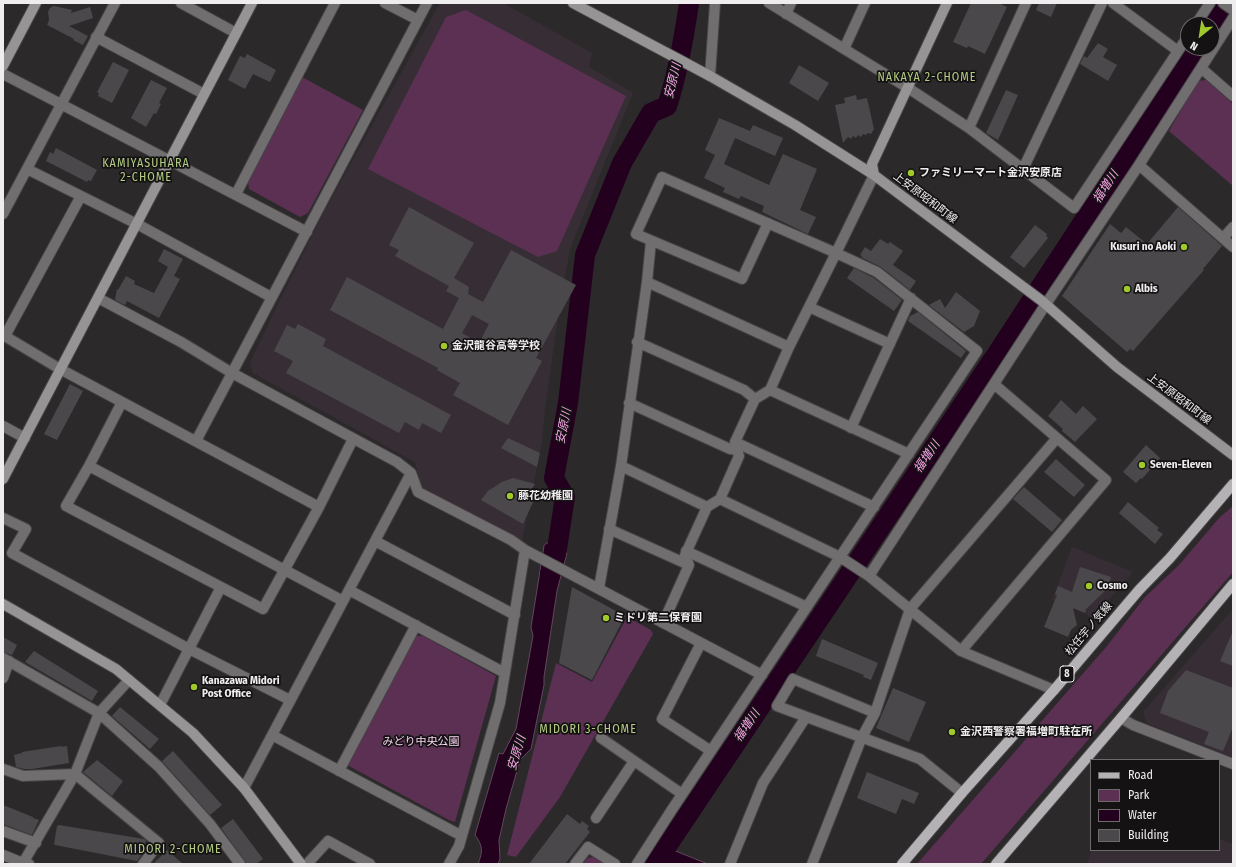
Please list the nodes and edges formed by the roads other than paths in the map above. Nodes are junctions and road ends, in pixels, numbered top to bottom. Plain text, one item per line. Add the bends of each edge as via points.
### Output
1 (36, 3) edge
2 (115, 3) edge
3 (181, 3) edge
4 (252, 3) edge
5 (335, 3) edge
6 (385, 3) edge
7 (427, 3) edge
8 (574, 3) edge
9 (715, 3) edge
10 (769, 3) edge
11 (791, 3) edge
12 (865, 3) edge
13 (947, 3) edge
14 (1026, 3) edge
15 (1102, 3) edge
16 (1113, 3) edge
17 (1210, 3) edge
18 (1223, 3) edge
19 (1233, 10) edge
20 (786, 14) junction
21 (1201, 16) edge
22 (1233, 18) edge
23 (418, 20) junction
24 (236, 33) junction
25 (96, 37) junction
26 (1180, 48) edge
27 (844, 49) junction
28 (1178, 51) junction
29 (3, 66) edge
30 (1201, 68) junction
31 (3, 74) edge
32 (710, 76) junction
33 (908, 88) junction
34 (204, 94) junction
35 (1233, 96) edge
36 (61, 103) junction
37 (969, 128) junction
38 (170, 160) junction
39 (1139, 165) junction
40 (27, 169) junction
41 (1023, 169) junction
42 (874, 175) junction
43 (236, 194) junction
44 (81, 196) junction
45 (3, 214) edge
46 (768, 223) junction
47 (136, 224) junction
48 (1233, 227) edge
49 (307, 232) junction
50 (1223, 238) junction
51 (651, 240) junction
52 (1233, 247) edge
53 (836, 252) junction
54 (646, 282) junction
55 (271, 297) junction
56 (98, 298) junction
57 (911, 298) junction
58 (1044, 303) junction
59 (809, 307) junction
60 (4, 335) edge
61 (637, 342) junction
62 (890, 344) junction
63 (789, 347) junction
64 (60, 369) junction
65 (232, 373) junction
66 (994, 384) junction
67 (770, 390) junction
68 (755, 399) junction
69 (122, 402) junction
70 (629, 403) junction
71 (3, 426) edge
72 (851, 428) junction
73 (25, 438) junction
74 (1058, 438) junction
75 (353, 439) junction
76 (196, 441) junction
77 (736, 446) junction
78 (909, 454) junction
79 (1233, 455) edge
80 (89, 466) junction
81 (621, 466) junction
82 (411, 473) junction
83 (3, 479) edge
84 (1233, 484) edge
85 (720, 499) junction
86 (319, 507) junction
87 (706, 507) junction
88 (874, 507) junction
89 (3, 518) edge
90 (609, 529) junction
91 (375, 541) junction
92 (686, 551) junction
93 (529, 552) junction
94 (844, 559) junction
95 (689, 565) junction
96 (284, 570) junction
97 (866, 574) junction
98 (1233, 584) edge
99 (221, 588) junction
100 (599, 588) junction
101 (349, 590) junction
102 (343, 601) junction
103 (3, 604) edge
104 (807, 607) junction
105 (910, 609) junction
106 (515, 615) junction
107 (663, 623) junction
108 (416, 625) junction
109 (701, 643) junction
110 (189, 649) junction
111 (961, 651) junction
112 (6, 660) edge
113 (505, 672) junction
114 (762, 675) junction
115 (3, 678) edge
116 (129, 680) junction
117 (1054, 690) junction
118 (290, 700) junction
119 (160, 705) junction
120 (99, 713) junction
121 (875, 713) junction
122 (806, 717) junction
123 (1121, 718) junction
124 (272, 735) junction
125 (862, 737) junction
126 (601, 738) dead end
127 (711, 751) junction
128 (634, 760) junction
129 (1233, 764) edge
130 (3, 769) edge
131 (339, 771) junction
132 (75, 774) junction
133 (244, 788) junction
134 (962, 793) junction
135 (682, 794) junction
136 (596, 818) dead end
137 (3, 831) edge
138 (462, 836) junction
139 (36, 843) junction
140 (3, 855) edge
141 (27, 864) edge
142 (143, 864) edge
143 (240, 864) edge
144 (301, 864) edge
145 (307, 864) edge
146 (370, 864) edge
147 (449, 864) edge
148 (575, 864) edge
149 (615, 864) edge
150 (637, 864) edge
151 (730, 864) edge
152 (812, 864) edge
153 (902, 864) edge
154 (996, 864) edge

1 - 29 street
2 - 25 street
3 - 24 street
4 - 24 street
5 - 43 street
6 - 23 street
7 - 23 street
8 - 32 street, 上安原昭和町線
9 - 32 street
10 - 20 street
11 - 20 street
12 - 27 street
13 - 33 street
14 - 37 street
15 - 41 street
16 - 28 street
17 - 21 street
18 - 19 street
20 - 27 street
22 - 30 street
23 - 49 street
24 - 34 street
25 - 34 street
25 - 36 street
26 - 28 street
27 - 33 street
28 - 41 street via 1074,208
30 - 35 street
30 - 39 street
31 - 36 street
32 - 42 street, 上安原昭和町線
33 - 37 street
33 - 42 street via 872,164
34 - 38 street
36 - 38 street
36 - 40 street
37 - 41 street
38 - 43 street
38 - 47 street
39 - 50 street
39 - 58 street
40 - 44 street
40 - 45 street
42 - 53 street
42 - 58 street, 上安原昭和町線
43 - 49 street
44 - 47 street
44 - 60 street
46 - 51 street via 742,279
46 - 51 street via 662,177 636,234
46 - 53 street
47 - 55 street
47 - 56 street
48 - 50 street
49 - 55 street
50 - 52 street
51 - 54 street
53 - 57 street via 877,272
53 - 59 street
54 - 61 street
54 - 63 street
55 - 65 street
56 - 64 street
56 - 65 street via 181,342
57 - 62 street
57 - 78 street via 977,351
58 - 66 street
58 - 79 street, 上安原昭和町線 via 1117,367
59 - 62 street
59 - 63 street
60 - 64 street
61 - 68 street via 744,390
61 - 70 street
62 - 72 street
63 - 67 street
64 - 69 street
64 - 73 street
65 - 75 street
65 - 76 street
66 - 74 street
66 - 97 street
67 - 68 street
67 - 72 street
68 - 77 street
69 - 76 street
69 - 80 street
70 - 77 street via 730,449
70 - 81 street
71 - 73 street
72 - 78 street
73 - 83 street
74 - 105 street
74 - 111 street via 1106,480
75 - 82 street via 397,462
75 - 86 street
76 - 86 street
77 - 85 street via 739,456
77 - 88 street
78 - 88 street
80 - 96 street
80 - 99 street via 66,506
81 - 87 street
81 - 90 street
82 - 91 street
82 - 93 street via 418,492
84 - 117 main road, 松任宇ノ気線 / 8
85 - 87 street
85 - 94 street
86 - 96 street
87 - 92 street
88 - 94 street
89 - 110 street via 26,529 12,553
90 - 95 street
90 - 100 street
91 - 101 street
91 - 106 street
92 - 95 street
92 - 104 street
93 - 100 street
93 - 106 street
94 - 97 street
94 - 104 street
95 - 107 street
96 - 99 street via 263,609
96 - 102 street
97 - 105 street
98 - 123 main road
99 - 110 street
100 - 107 street
101 - 102 street
101 - 108 street
102 - 118 street
103 - 116 street
104 - 114 street
105 - 111 street
105 - 121 street
106 - 113 street
107 - 109 street
108 - 113 street
108 - 131 street
109 - 114 street
109 - 127 street via 662,719
110 - 118 street
110 - 119 street
111 - 117 street
112 - 115 street
112 - 120 street
113 - 138 street via 499,706
114 - 127 street
116 - 119 street
116 - 120 street
117 - 134 main road, 松任宇ノ気線 / 8
118 - 124 street
119 - 133 street via 193,733
120 - 132 street
120 - 143 street via 159,767 210,824
121 - 122 street via 792,679 777,706
121 - 125 street
122 - 125 street
122 - 151 street via 763,783
123 - 129 street
123 - 154 main road
124 - 131 street
124 - 133 street
125 - 134 street via 920,758
125 - 152 street
126 - 128 street
127 - 135 street
128 - 135 street
128 - 136 street
130 - 132 street via 23,776
131 - 138 street
132 - 139 street
132 - 142 street via 160,843
133 - 144 street
134 - 153 main road, 松任宇ノ気線 / 8
135 - 150 street
137 - 139 street
138 - 147 street
139 - 141 street
140 - 141 street
145 - 146 street via 328,841
148 - 149 street via 588,847

